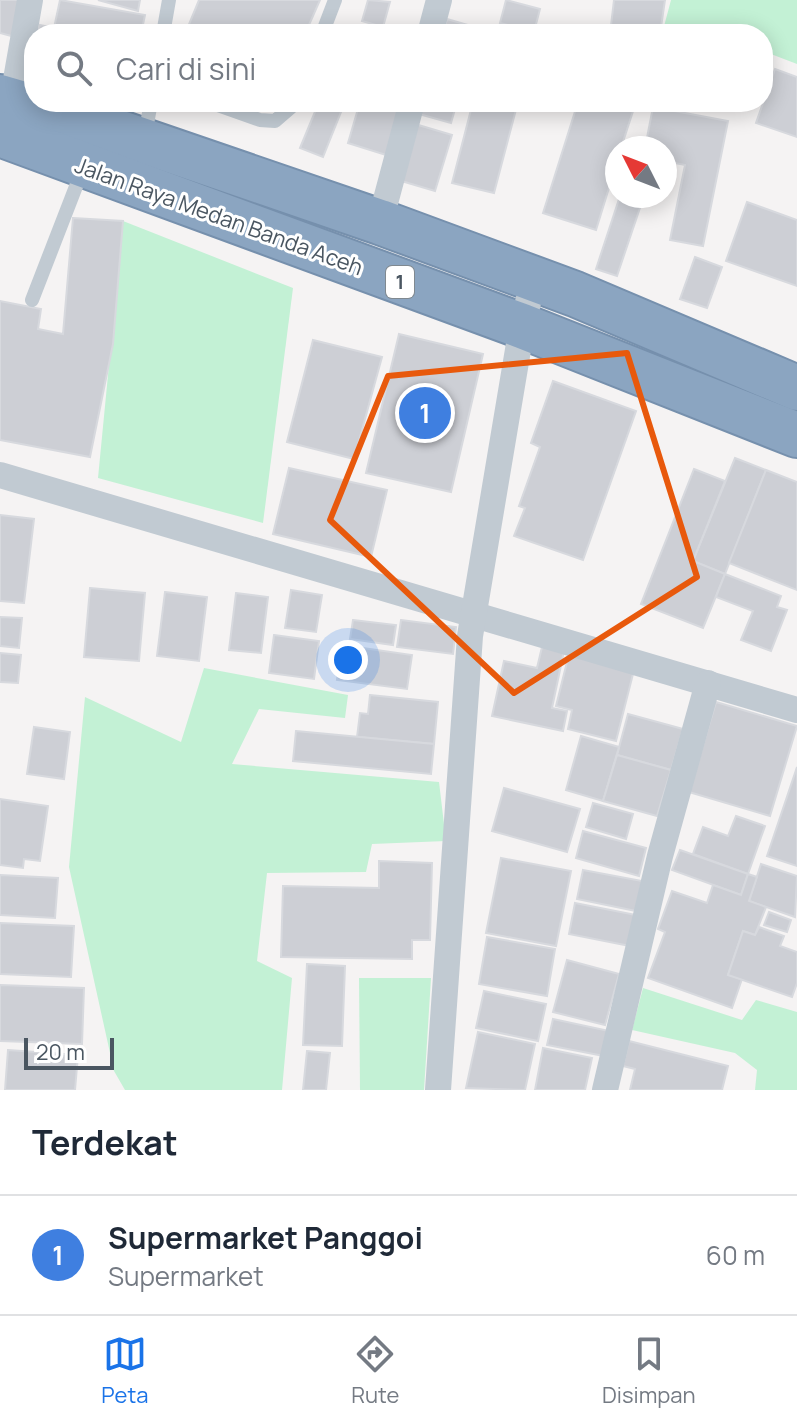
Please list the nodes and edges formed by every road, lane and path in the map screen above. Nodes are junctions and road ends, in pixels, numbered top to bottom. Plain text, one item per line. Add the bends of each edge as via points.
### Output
1 (30, 0) edge
2 (169, 0) edge
3 (335, 0) edge
4 (439, 0) edge
5 (24, 24) edge
6 (165, 24) edge
7 (326, 24) edge
8 (433, 24) edge
9 (24, 26) edge
10 (4, 111) edge
11 (237, 112) edge
12 (285, 112) edge
13 (409, 112) edge
14 (148, 122) edge
15 (93, 147) junction
16 (380, 222) junction
17 (534, 279) junction
18 (32, 300) dead end
19 (522, 326) junction
20 (797, 388) edge
21 (797, 435) edge
22 (0, 475) edge
23 (473, 613) junction
24 (708, 683) junction
25 (797, 710) edge
26 (438, 1090) edge
27 (605, 1090) edge

1 - 5 street
2 - 6 lane
3 - 7 lane
4 - 8 street
9 - 10 street
10 - 15 highway, Jalan Raya Medan Banda Aceh / 1
11 - 12 lane via 275,121
13 - 16 street
14 - 15 highway, Jalan Raya Medan Banda Aceh / 1
14 - 16 highway, Jalan Raya Medan Banda Aceh / 1
15 - 18 lane
15 - 19 highway, Jalan Raya Medan Banda Aceh / 1
16 - 17 highway, Jalan Raya Medan Banda Aceh / 1
17 - 19 street
17 - 20 highway, Jalan Raya Medan Banda Aceh / 1
19 - 21 highway, Jalan Raya Medan Banda Aceh / 1
19 - 23 street
22 - 23 street
23 - 24 street
23 - 26 street
24 - 25 street
24 - 27 street via 660,856

